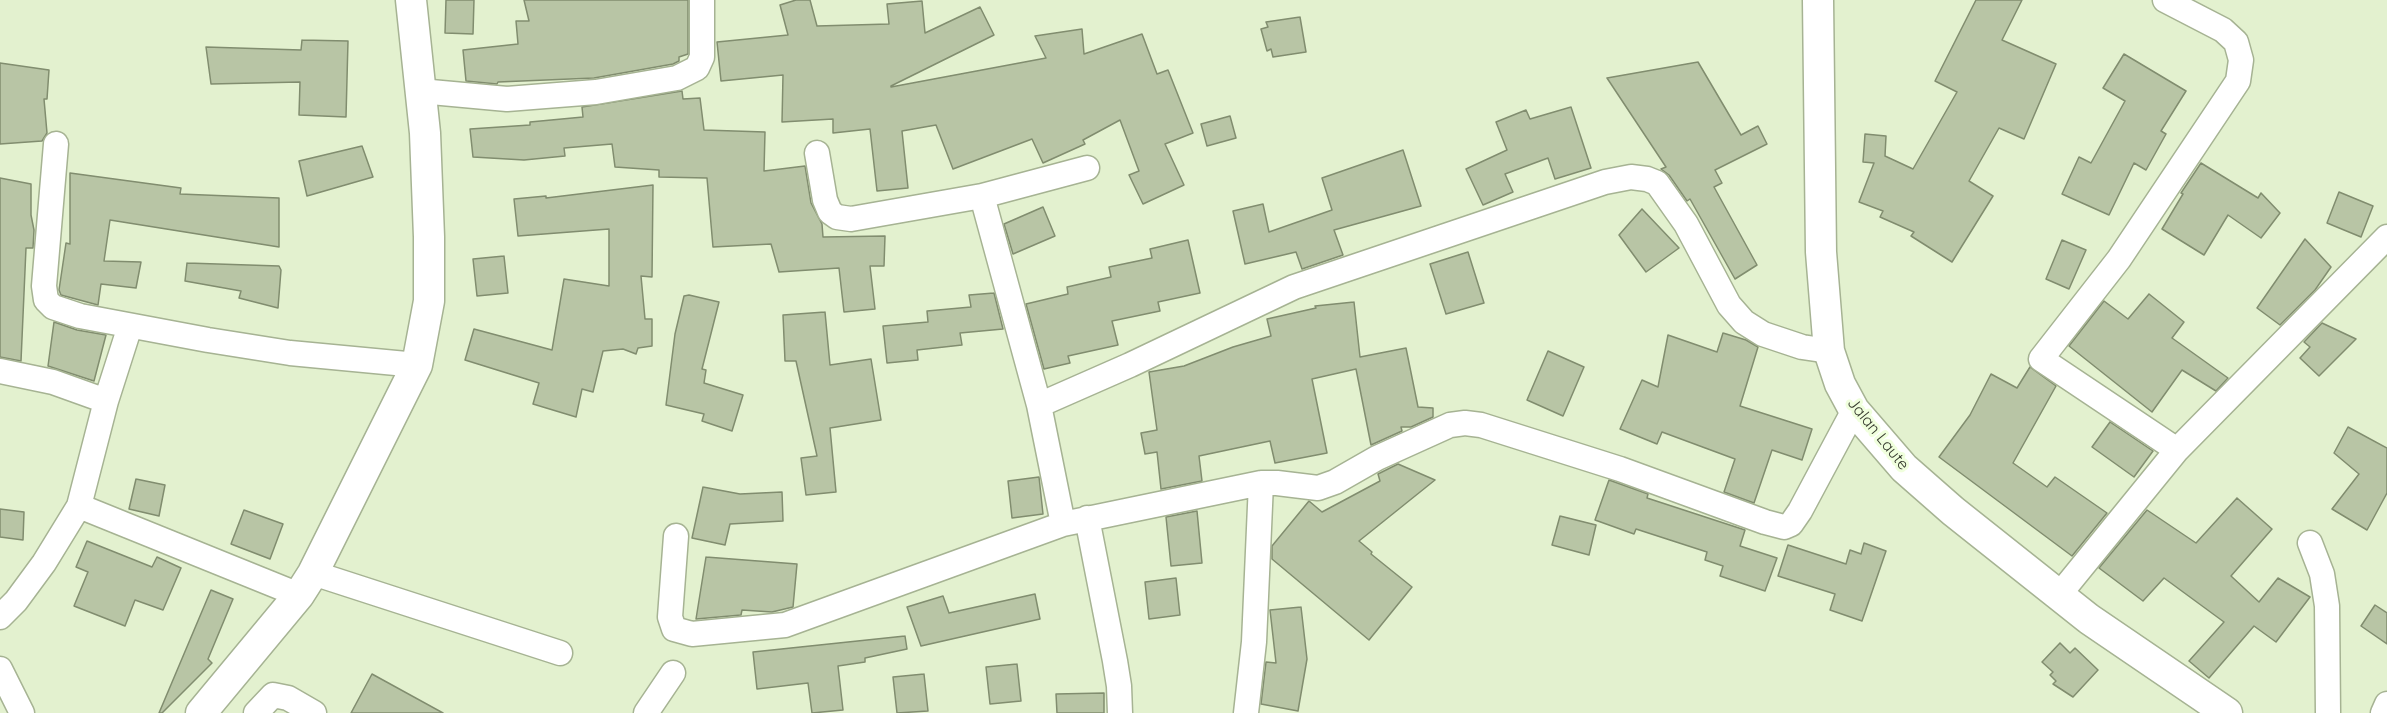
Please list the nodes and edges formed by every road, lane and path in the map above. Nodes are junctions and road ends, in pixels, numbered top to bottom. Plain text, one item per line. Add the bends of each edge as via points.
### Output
1 (411, 0) edge
2 (702, 0) edge
3 (1818, 0) edge
4 (2165, 0) edge
5 (420, 91) junction
6 (56, 144) dead end
7 (817, 153) dead end
8 (1087, 168) dead end
9 (982, 196) junction
10 (2387, 237) edge
11 (130, 326) junction
12 (1829, 351) junction
13 (417, 366) junction
14 (0, 371) edge
15 (106, 400) junction
16 (1039, 405) junction
17 (1854, 410) junction
18 (2177, 450) junction
19 (1261, 483) junction
20 (79, 506) junction
21 (1087, 518) junction
22 (1063, 524) junction
23 (676, 536) dead end
24 (2310, 543) dead end
25 (306, 584) junction
26 (2059, 595) junction
27 (0, 617) edge
28 (560, 653) dead end
29 (0, 669) edge
30 (672, 673) dead end
31 (2387, 704) edge
32 (22, 713) edge
33 (201, 713) edge
34 (256, 713) edge
35 (314, 713) edge
36 (646, 713) edge
37 (1120, 713) edge
38 (1246, 713) edge
39 (2227, 713) edge
40 (2328, 713) edge
41 (2384, 713) edge

1 - 5 street
2 - 5 street via 702,57 697,68 677,78 596,92 507,99
3 - 12 street, Jalan Laute via 1821,252
4 - 18 street via 2223,30 2236,42 2241,60 2238,81 2119,259 2041,359
5 - 13 street via 425,133 429,302
6 - 11 street via 46,300 71,313
7 - 9 street via 825,200 830,212 837,216 851,219
8 - 9 street
9 - 16 street
10 - 18 street
11 - 13 street via 290,353
11 - 15 street
12 - 16 street via 1763,334 1744,322 1729,305 1664,191 1657,183 1631,177 1605,182 1294,287
12 - 17 street, Jalan Laute
13 - 25 street
14 - 15 street via 53,382
15 - 20 street
16 - 22 street
17 - 19 street via 1800,511 1784,527 1620,469 1465,423 1450,425 1318,488
17 - 26 street, Jalan Laute via 1904,468
18 - 26 street
19 - 21 street
19 - 38 street via 1254,642
20 - 25 street
20 - 27 street via 44,563
21 - 22 street
21 - 37 street via 1115,661
22 - 23 street via 797,622 692,634 674,629 671,624
24 - 40 street via 2322,574 2327,606
25 - 28 street
25 - 33 street
26 - 39 street, Jalan Laute
29 - 32 street
30 - 36 street
31 - 41 street
34 - 35 street via 273,695 278,695

